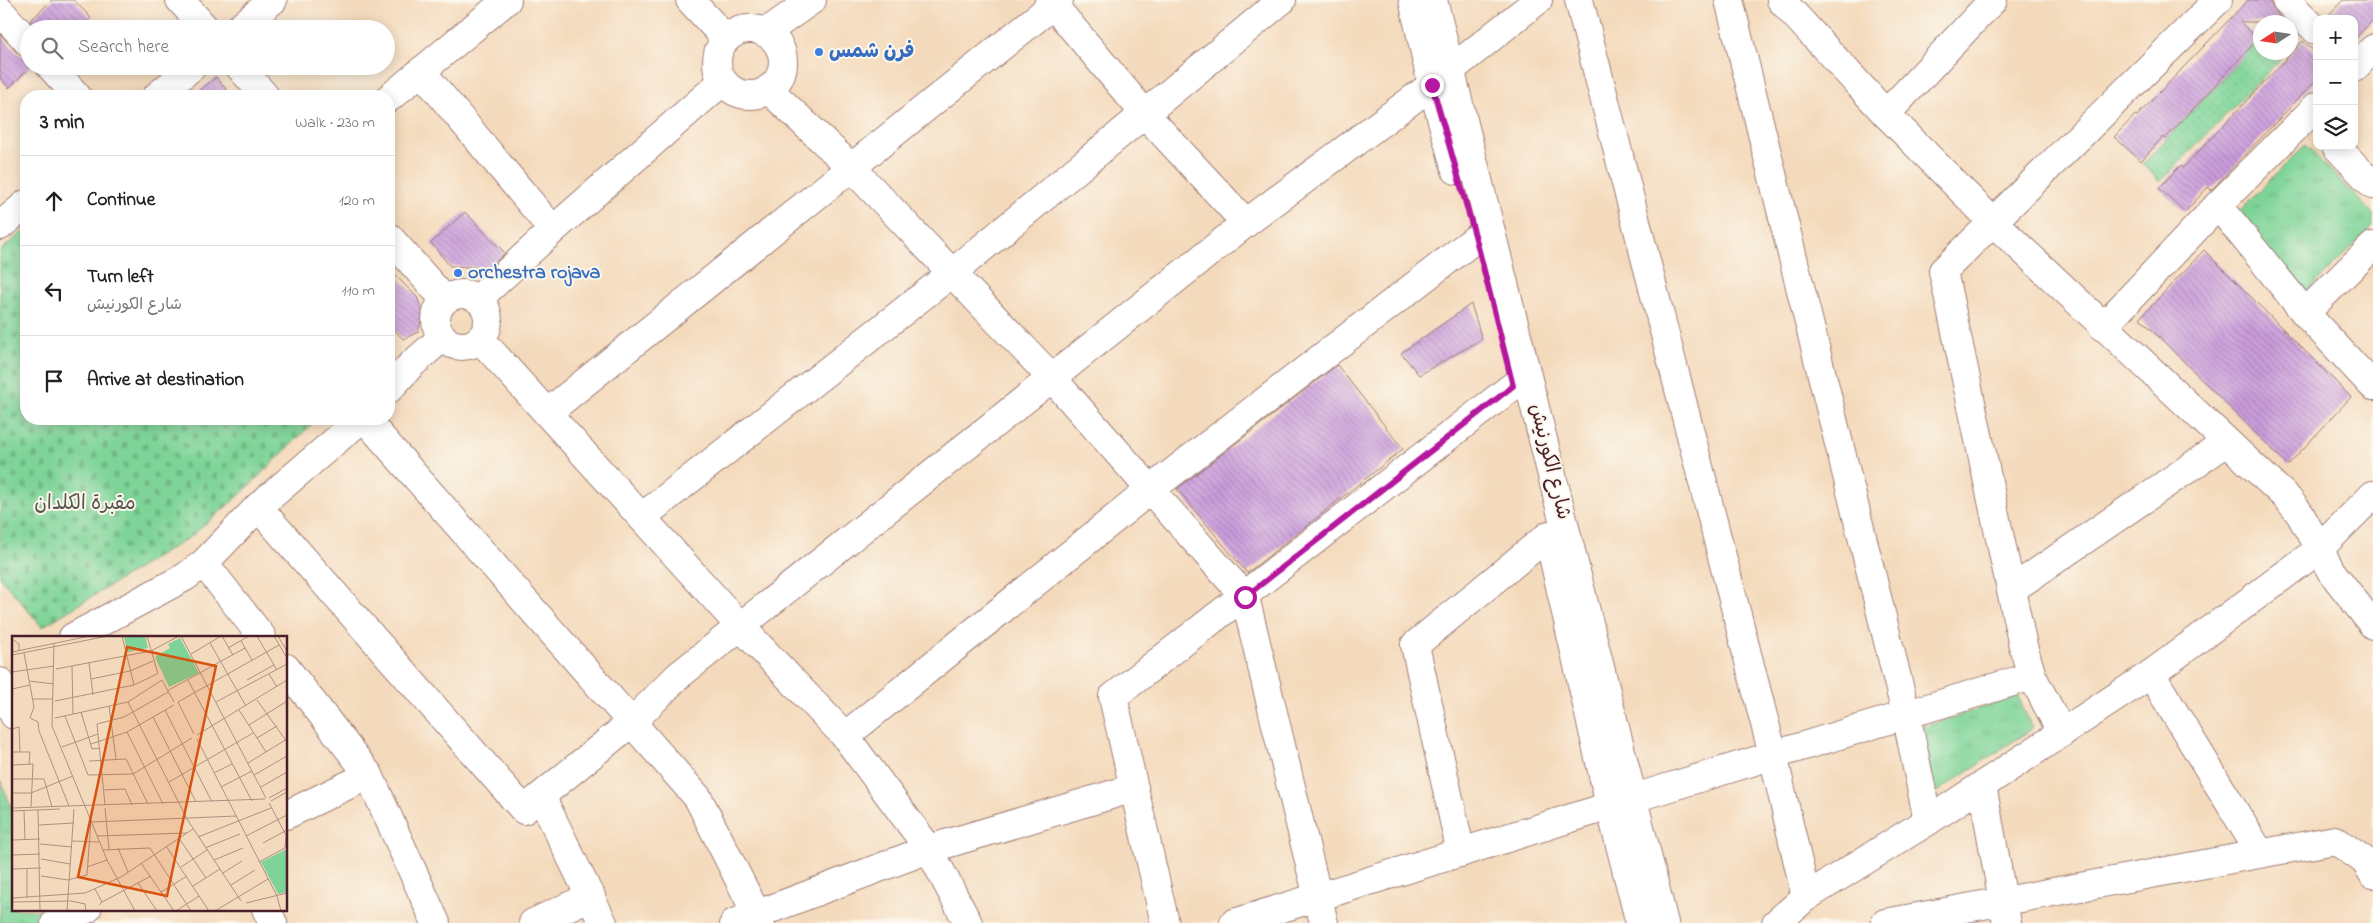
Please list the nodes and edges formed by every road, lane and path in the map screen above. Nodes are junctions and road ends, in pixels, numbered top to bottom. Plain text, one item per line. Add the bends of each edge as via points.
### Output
1 (180, 0) edge
2 (273, 0) edge
3 (506, 0) edge
4 (690, 0) edge
5 (812, 0) edge
6 (1282, 0) edge
7 (1413, 0) edge
8 (1433, 0) edge
9 (1538, 0) edge
10 (1579, 0) edge
11 (1729, 0) edge
12 (1993, 0) edge
13 (2218, 0) edge
14 (2286, 0) edge
15 (1784, 1) edge
16 (1054, 2) edge
17 (0, 11) edge
18 (198, 20) edge
19 (249, 20) edge
20 (2313, 27) edge
21 (20, 33) edge
22 (765, 33) junction
23 (726, 39) junction
24 (2373, 49) edge
25 (2358, 64) edge
26 (421, 71) junction
27 (58, 75) edge
28 (181, 75) edge
29 (247, 75) edge
30 (1441, 78) junction
31 (723, 81) junction
32 (768, 89) junction
33 (72, 90) edge
34 (163, 90) edge
35 (261, 90) edge
36 (395, 93) edge
37 (1145, 114) junction
38 (1886, 114) junction
39 (2313, 116) edge
40 (2340, 150) edge
41 (852, 168) junction
42 (2373, 185) edge
43 (2218, 205) junction
44 (20, 209) edge
45 (1993, 222) junction
46 (1246, 223) junction
47 (0, 226) edge
48 (553, 230) junction
49 (1476, 239) junction
50 (395, 243) edge
51 (2373, 246) edge
52 (952, 273) junction
53 (444, 300) junction
54 (478, 300) junction
55 (2305, 313) junction
56 (2103, 327) junction
57 (443, 337) junction
58 (480, 339) junction
59 (1052, 378) junction
60 (395, 382) edge
61 (1513, 386) junction
62 (2373, 386) edge
63 (547, 413) junction
64 (351, 425) edge
65 (357, 425) edge
66 (2227, 442) junction
67 (1150, 490) junction
68 (2373, 495) edge
69 (258, 507) junction
70 (642, 517) junction
71 (1548, 535) junction
72 (2318, 550) junction
73 (204, 563) junction
74 (2011, 590) junction
75 (1245, 597) junction
76 (2373, 625) edge
77 (740, 626) junction
78 (82, 635) edge
79 (261, 636) edge
80 (12, 668) edge
81 (288, 671) edge
82 (0, 674) edge
83 (2151, 674) junction
84 (2032, 676) junction
85 (0, 682) edge
86 (12, 710) edge
87 (1906, 714) junction
88 (632, 722) junction
89 (2062, 733) junction
90 (845, 736) junction
91 (1773, 755) junction
92 (369, 775) junction
93 (1982, 785) junction
94 (1134, 788) junction
95 (541, 796) junction
96 (1622, 802) junction
97 (288, 814) edge
98 (1928, 821) junction
99 (929, 849) junction
100 (1461, 852) junction
101 (2260, 853) junction
102 (2373, 874) edge
103 (591, 896) junction
104 (1806, 897) junction
105 (85, 910) edge
106 (95, 910) edge
107 (266, 910) edge
108 (1320, 910) edge
109 (2005, 912) edge
110 (751, 920) edge
111 (1785, 921) edge
112 (55, 923) edge
113 (101, 923) edge
114 (273, 923) edge
115 (436, 923) edge
116 (533, 923) edge
117 (603, 923) edge
118 (968, 923) edge
119 (1166, 923) edge
120 (1234, 923) edge
121 (1640, 923) edge
122 (1664, 923) edge
123 (1885, 923) edge

1 - 18 street
2 - 19 street
3 - 26 street
4 - 23 street
5 - 22 street
6 - 37 street
7 - 30 street, شارع الكورنيش
8 - 30 street, شارع الكورنيش
9 - 30 street
10 - 91 street
11 - 87 street
12 - 38 street
13 - 45 street
14 - 20 street
15 - 38 street
16 - 37 street
16 - 41 street
17 - 21 street
22 - 23 street via 746,29
22 - 32 street via 780,49 782,60 781,71
23 - 31 street via 718,53 717,63
24 - 25 street
26 - 36 street
26 - 48 street
27 - 33 street
28 - 34 street
29 - 35 street
30 - 46 street
30 - 49 street, شارع الكورنيش
30 - 96 street, شارع الكورنيش
31 - 32 street via 739,93
31 - 48 street
32 - 41 street
37 - 46 street
37 - 52 street
38 - 45 street
39 - 43 street
40 - 42 street
41 - 52 street
41 - 63 street
43 - 55 street
43 - 56 street
44 - 47 street
45 - 56 street
45 - 74 street via 1943,271
46 - 59 street
48 - 54 street
49 - 61 street, شارع الكورنيش
49 - 67 street
50 - 53 street
51 - 55 street
52 - 59 street
52 - 70 street
53 - 54 street via 463,294
53 - 57 street via 436,319
54 - 58 street via 484,306 488,321
55 - 62 street
56 - 66 street
57 - 58 street via 453,345 461,346
57 - 60 street
58 - 63 street
59 - 67 street
59 - 77 street
61 - 71 street, شارع الكورنيش
61 - 75 street
63 - 70 street
64 - 69 street
65 - 88 street
66 - 72 street via 2288,499 2300,514
66 - 74 street
67 - 75 street
67 - 90 street
68 - 72 street
69 - 73 street
69 - 95 street via 524,810
70 - 77 street
71 - 96 street, شارع الكورنيش
71 - 100 street via 1414,645
72 - 76 street via 2344,590
72 - 83 street
73 - 78 street
73 - 79 street
74 - 84 street
75 - 94 street via 1113,697
75 - 108 street
77 - 88 street via 678,676
77 - 90 street
80 - 82 street
81 - 92 street
83 - 89 street
83 - 101 street
84 - 87 street
84 - 89 street
85 - 86 street
87 - 91 street
87 - 98 street
88 - 95 street
88 - 110 street via 698,798
89 - 93 street
90 - 99 street
91 - 96 street
91 - 104 street
92 - 97 street
92 - 115 street
93 - 98 street
93 - 109 street
94 - 99 street
94 - 119 street
95 - 103 street
96 - 100 street
96 - 121 street, شارع الكورنيش
96 - 122 street, شارع الكورنيش
98 - 104 street
99 - 110 street
99 - 118 street
100 - 108 street
101 - 102 street via 2335,840 2365,861
101 - 109 street
103 - 116 street
103 - 117 street
104 - 111 street
105 - 112 street
106 - 113 street
107 - 114 street
108 - 120 street
109 - 123 street

